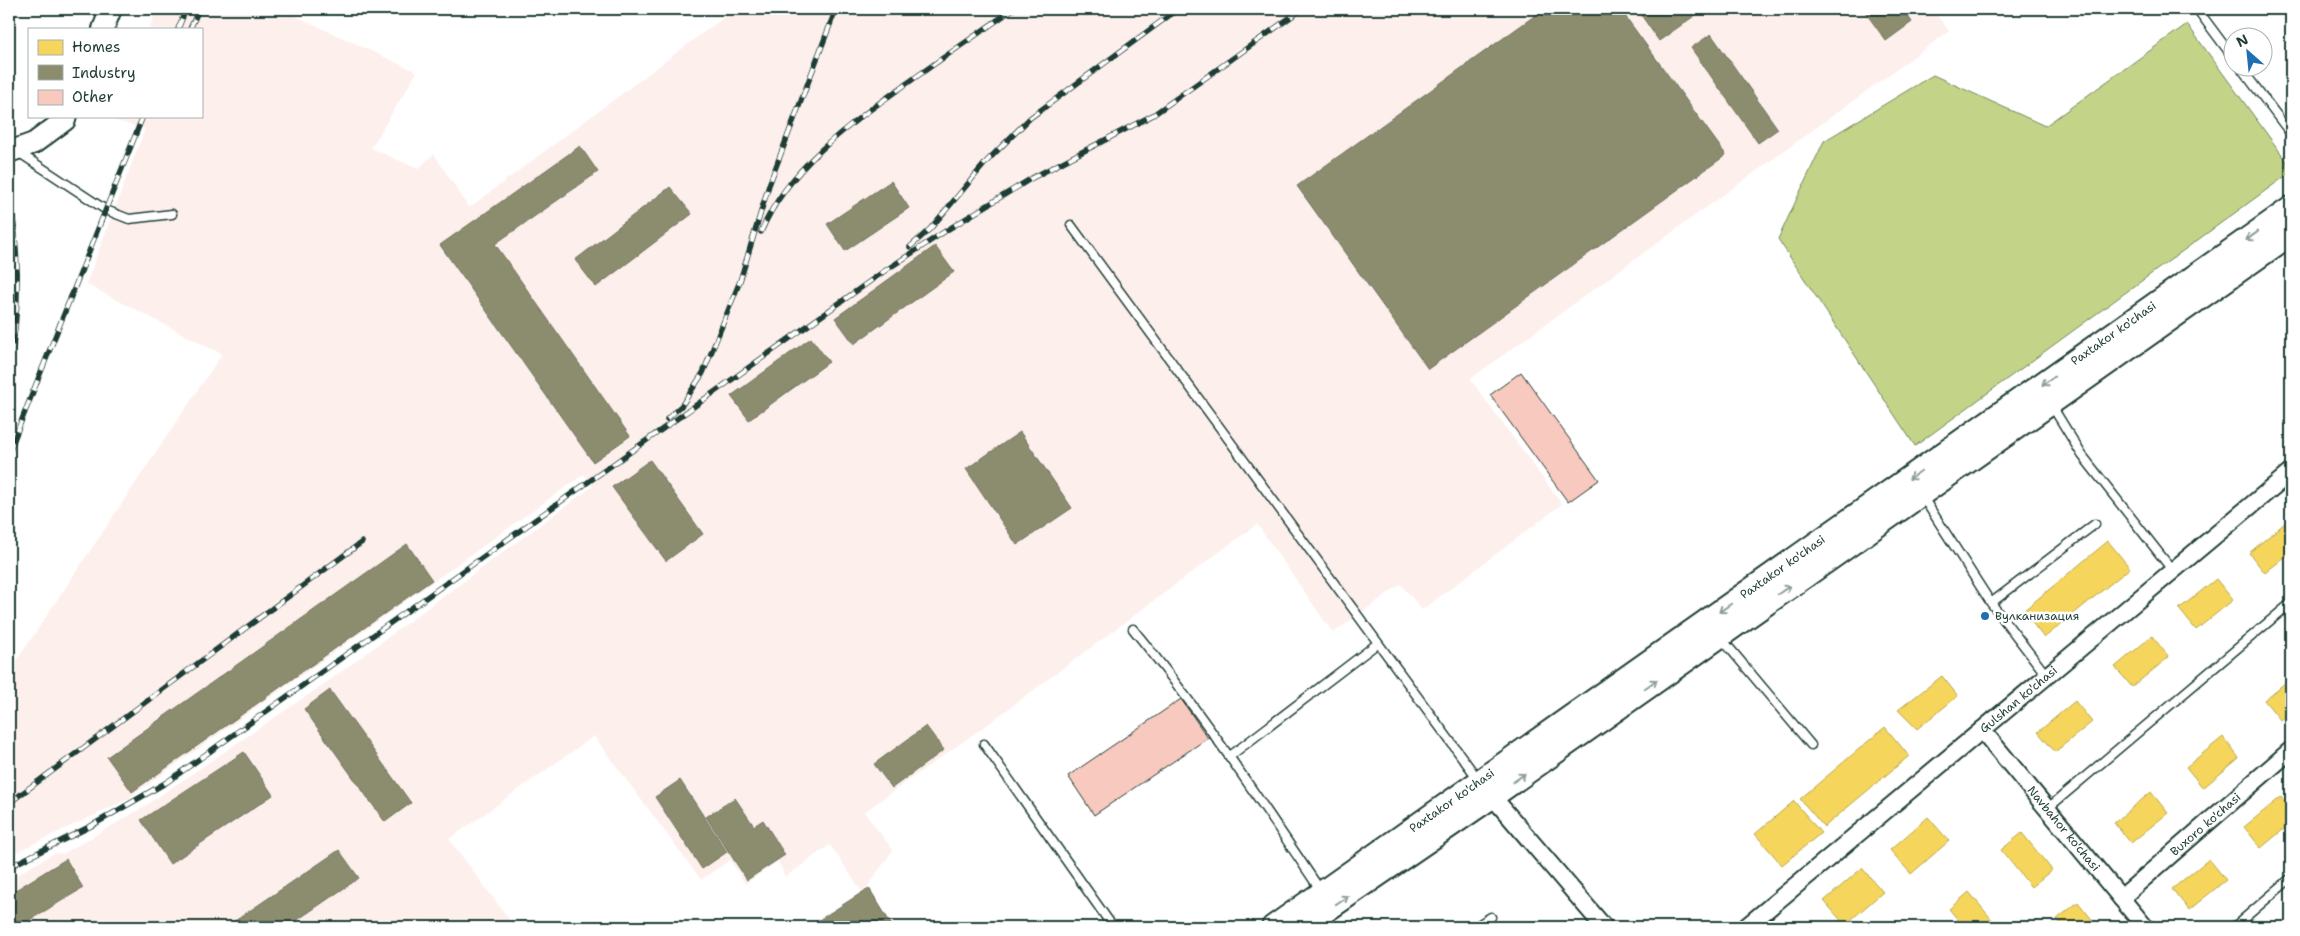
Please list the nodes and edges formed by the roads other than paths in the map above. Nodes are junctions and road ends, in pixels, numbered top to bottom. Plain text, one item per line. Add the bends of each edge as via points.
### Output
1 (111, 9) edge
2 (2197, 9) edge
3 (103, 28) edge
4 (2222, 43) edge
5 (2249, 78) edge
6 (66, 118) edge
7 (2291, 134) edge
8 (12, 151) edge
9 (2291, 208) edge
10 (172, 214) dead end
11 (1071, 225) dead end
12 (2291, 234) edge
13 (2051, 405) junction
14 (2291, 472) edge
15 (1921, 494) junction
16 (2094, 524) dead end
17 (2173, 570) junction
18 (1991, 603) junction
19 (2291, 603) edge
20 (1134, 629) dead end
21 (1720, 635) junction
22 (1378, 643) junction
23 (2047, 676) junction
24 (1982, 730) junction
25 (984, 744) dead end
26 (1811, 745) dead end
27 (2291, 750) edge
28 (1230, 756) junction
29 (1486, 789) junction
30 (2047, 810) junction
31 (2291, 878) edge
32 (1322, 893) junction
33 (2121, 898) junction
34 (1491, 917) dead end
35 (1113, 927) edge
36 (1273, 927) edge
37 (1302, 927) edge
38 (1475, 927) edge
39 (1604, 927) edge
40 (1746, 927) edge
41 (2145, 927) edge
42 (2234, 927) edge

1 - 3 street
2 - 4 lane
5 - 7 lane
6 - 8 street via 34,143
8 - 10 lane via 129,220
9 -> 29 main road, Paxtakor ko'chasi
11 - 22 lane
12 - 13 main road, Paxtakor ko'chasi
13 - 15 main road, Paxtakor ko'chasi
13 - 17 lane via 2082,455
14 - 17 street, Gulshan ko'chasi
15 - 18 lane
21 -> 15 main road, Paxtakor ko'chasi
16 - 18 lane
17 - 23 street, Gulshan ko'chasi
18 - 23 lane
19 - 30 lane
20 - 28 lane
21 - 26 lane
29 -> 21 main road, Paxtakor ko'chasi
22 - 28 lane
22 - 29 lane
23 - 24 street, Gulshan ko'chasi
24 - 30 street, Navbahor ko'chasi
24 - 40 street, Gulshan ko'chasi
25 - 35 lane
27 - 33 street, Buxoro ko'chasi
28 - 32 lane
29 - 32 main road, Paxtakor ko'chasi
37 -> 29 main road, Paxtakor ko'chasi
29 - 39 street
30 - 33 street, Navbahor ko'chasi
31 - 42 lane
32 - 36 main road, Paxtakor ko'chasi
33 - 41 street, Navbahor ko'chasi
34 - 38 lane

